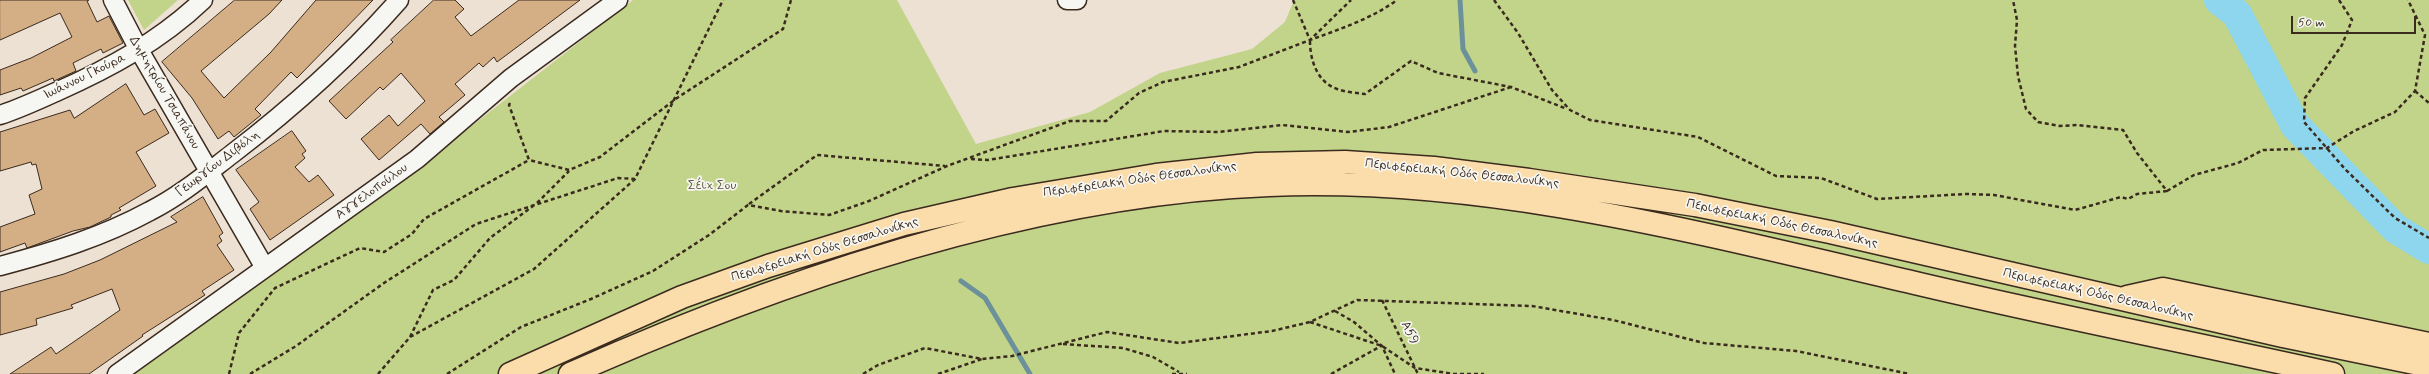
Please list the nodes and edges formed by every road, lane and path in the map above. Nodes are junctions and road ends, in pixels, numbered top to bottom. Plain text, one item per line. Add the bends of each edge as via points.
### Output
1 (113, 0) edge
2 (203, 0) edge
3 (399, 0) edge
4 (618, 0) edge
5 (724, 0) edge
6 (791, 0) edge
7 (1067, 0) edge
8 (1078, 0) edge
9 (1293, 0) edge
10 (1351, 0) edge
11 (1398, 0) edge
12 (1494, 0) edge
13 (2012, 0) edge
14 (2339, 0) edge
15 (2408, 0) edge
16 (1310, 40) junction
17 (139, 50) junction
18 (512, 78) junction
19 (1511, 87) junction
20 (2415, 91) junction
21 (677, 98) junction
22 (2429, 103) edge
23 (1570, 110) junction
24 (0, 115) edge
25 (2327, 148) junction
26 (968, 158) junction
27 (529, 160) junction
28 (947, 166) junction
29 (569, 170) junction
30 (209, 172) junction
31 (636, 178) junction
32 (2167, 191) junction
33 (536, 204) junction
34 (748, 205) junction
35 (2429, 238) edge
36 (0, 266) edge
37 (265, 268) junction
38 (2122, 299) junction
39 (1382, 300) junction
40 (1335, 311) junction
41 (1310, 322) junction
42 (410, 337) junction
43 (1060, 344) junction
44 (2429, 344) edge
45 (1382, 346) junction
46 (982, 359) junction
47 (2429, 366) edge
48 (1415, 368) junction
49 (1179, 372) junction
50 (117, 374) edge
51 (229, 374) edge
52 (250, 374) edge
53 (378, 374) edge
54 (447, 374) edge
55 (510, 374) edge
56 (570, 374) edge
57 (863, 374) edge
58 (938, 374) edge
59 (1172, 374) edge
60 (1186, 374) edge
61 (1331, 374) edge
62 (1395, 374) edge
63 (1418, 374) edge
64 (1484, 374) edge
65 (1910, 374) edge
66 (2333, 374) edge

1 - 17 street, Δημητρίου Τσιαπάνου
2 - 17 street, Ιωάννου Γκούρα via 168,30
3 - 30 street, Γεωργίου Διβόλη via 337,65 263,130
4 - 18 street, Αγγελοπούλου
5 - 21 path
6 - 21 path via 783,28
7 - 8 street
9 - 16 path
10 - 16 path
11 - 16 path via 1350,26
12 - 23 path via 1518,33 1552,90
13 - 32 path via 2017,20 2018,76 2026,109 2038,122 2123,130 2137,153
14 - 25 path via 2352,20 2342,45 2305,98 2304,122
15 - 20 path via 2425,35
16 - 19 path via 1317,75 1336,89 1365,94 1411,61 1438,73
16 - 26 path via 1239,67 1163,82 1139,93 1106,121 1070,121
17 - 24 street, Ιωάννου Γκούρα via 90,76
17 - 30 street, Δημητρίου Τσιαπάνου
18 - 27 path via 518,87 509,105
18 - 37 street, Αγγελοπούλου via 417,159
19 - 23 path
19 - 26 path via 1389,127 1348,132 1282,125 1218,132 1164,131 988,160
20 - 22 path
20 - 25 path via 2395,112 2354,131
21 - 29 path via 600,157
21 - 31 path
23 - 32 path via 1590,120 1698,137 1776,176 1821,178 1877,199 1994,195 2075,210 2121,197 2128,199 2137,194
25 - 32 path via 2263,150 2238,163 2194,175
25 - 35 path via 2395,218
26 - 28 path
27 - 29 path
27 - 51 path via 424,219 412,234 384,252 360,248 275,288 238,333
28 - 34 path via 869,201 829,215
28 - 34 path via 817,155
29 - 33 path
30 - 36 street, Γεωργίου Διβόλη via 167,202 117,228 72,246
30 - 37 street, Δημητρίου Τσιαπάνου
31 - 33 path via 618,178
31 - 42 path via 534,269
33 - 42 path via 490,238 454,280 433,290
33 - 52 path via 476,224 384,282 296,346
34 - 54 path via 709,235 653,271 521,327
37 - 50 street, Αγγελοπούλου
38 - 44 highway via 2163,289
38 - 47 highway, Περιφερειακή Οδός Θεσσαλονίκης
38 - 55 highway, Περιφερειακή Οδός Θεσσαλονίκης via 1776,220 1629,195 1529,180 1386,164 1258,164 1156,175 1057,191 959,210 904,224 768,266 682,297
39 - 40 path via 1357,300
39 - 48 path, Α59
39 - 65 path via 1532,306 1613,320 1704,343 1796,351
40 - 41 path
40 - 45 path via 1354,322
41 - 43 path via 1272,331 1180,343 1107,332
41 - 45 path
42 - 53 path
43 - 46 path via 1012,356
43 - 49 path via 1123,348 1153,358
45 - 48 path
45 - 61 path
45 - 62 path
46 - 57 path via 925,348 878,365
46 - 58 path
48 - 63 path, Α59
48 - 64 path via 1454,374
49 - 59 path
49 - 60 path
56 - 66 highway, Περιφερειακή Οδός Θεσσαλονίκης via 654,336 768,294 898,252 1021,218 1176,192 1322,184 1404,188 1563,206 1779,250 1995,301

